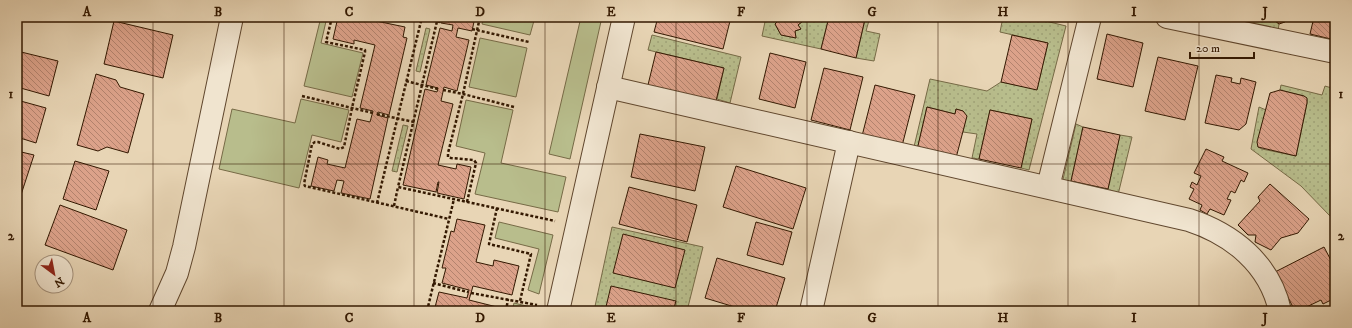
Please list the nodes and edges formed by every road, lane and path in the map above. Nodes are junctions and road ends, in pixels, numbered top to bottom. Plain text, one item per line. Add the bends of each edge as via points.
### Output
1 (232, 17) edge
2 (332, 17) edge
3 (413, 17) edge
4 (438, 17) edge
5 (480, 17) edge
6 (624, 17) edge
7 (1090, 17) edge
8 (1166, 17) edge
9 (422, 18) edge
10 (437, 21) junction
11 (441, 22) dead end
12 (472, 29) dead end
13 (477, 30) junction
14 (529, 42) dead end
15 (1335, 52) edge
16 (406, 81) junction
17 (422, 85) junction
18 (608, 87) junction
19 (438, 89) dead end
20 (443, 90) dead end
21 (462, 94) junction
22 (302, 96) dead end
23 (514, 107) dead end
24 (352, 108) junction
25 (373, 113) dead end
26 (377, 114) dead end
27 (397, 118) junction
28 (414, 122) junction
29 (849, 142) junction
30 (398, 187) junction
31 (1048, 187) junction
32 (454, 199) junction
33 (467, 202) junction
34 (377, 203) junction
35 (394, 206) junction
36 (497, 208) junction
37 (449, 219) junction
38 (577, 226) junction
39 (434, 283) junction
40 (508, 299) junction
41 (520, 301) junction
42 (558, 310) edge
43 (160, 311) edge
44 (427, 311) edge
45 (506, 311) edge
46 (811, 311) edge
47 (1280, 311) edge

1 - 43 street via 184,247 177,273
2 - 24 path via 326,42 366,51
3 - 9 path
4 - 10 path
5 - 13 path
6 - 18 street
7 - 31 street
8 - 15 street
9 - 10 path
9 - 16 path
10 - 11 path
10 - 17 path
12 - 13 path
13 - 14 path
13 - 21 path
16 - 17 path
16 - 27 path
17 - 19 path
17 - 28 path
18 - 29 street
18 - 38 street
20 - 21 path
21 - 23 path
21 - 33 path via 448,157 474,160 476,163
22 - 24 path
24 - 25 path
24 - 34 path via 344,146 340,149 318,142 312,144 304,184 308,188
26 - 27 path
27 - 28 path
27 - 34 path
28 - 30 path
29 - 31 street
29 - 46 street
30 - 32 path
30 - 35 path
31 - 47 street via 1207,226 1239,246 1253,259 1273,290
32 - 33 path
32 - 37 path
33 - 36 path
34 - 35 path
35 - 37 path
36 - 38 path
36 - 41 path via 489,244 532,254
37 - 39 path
38 - 42 street
39 - 40 path via 469,293
39 - 44 path
40 - 41 path
40 - 45 path
41 - 42 path

